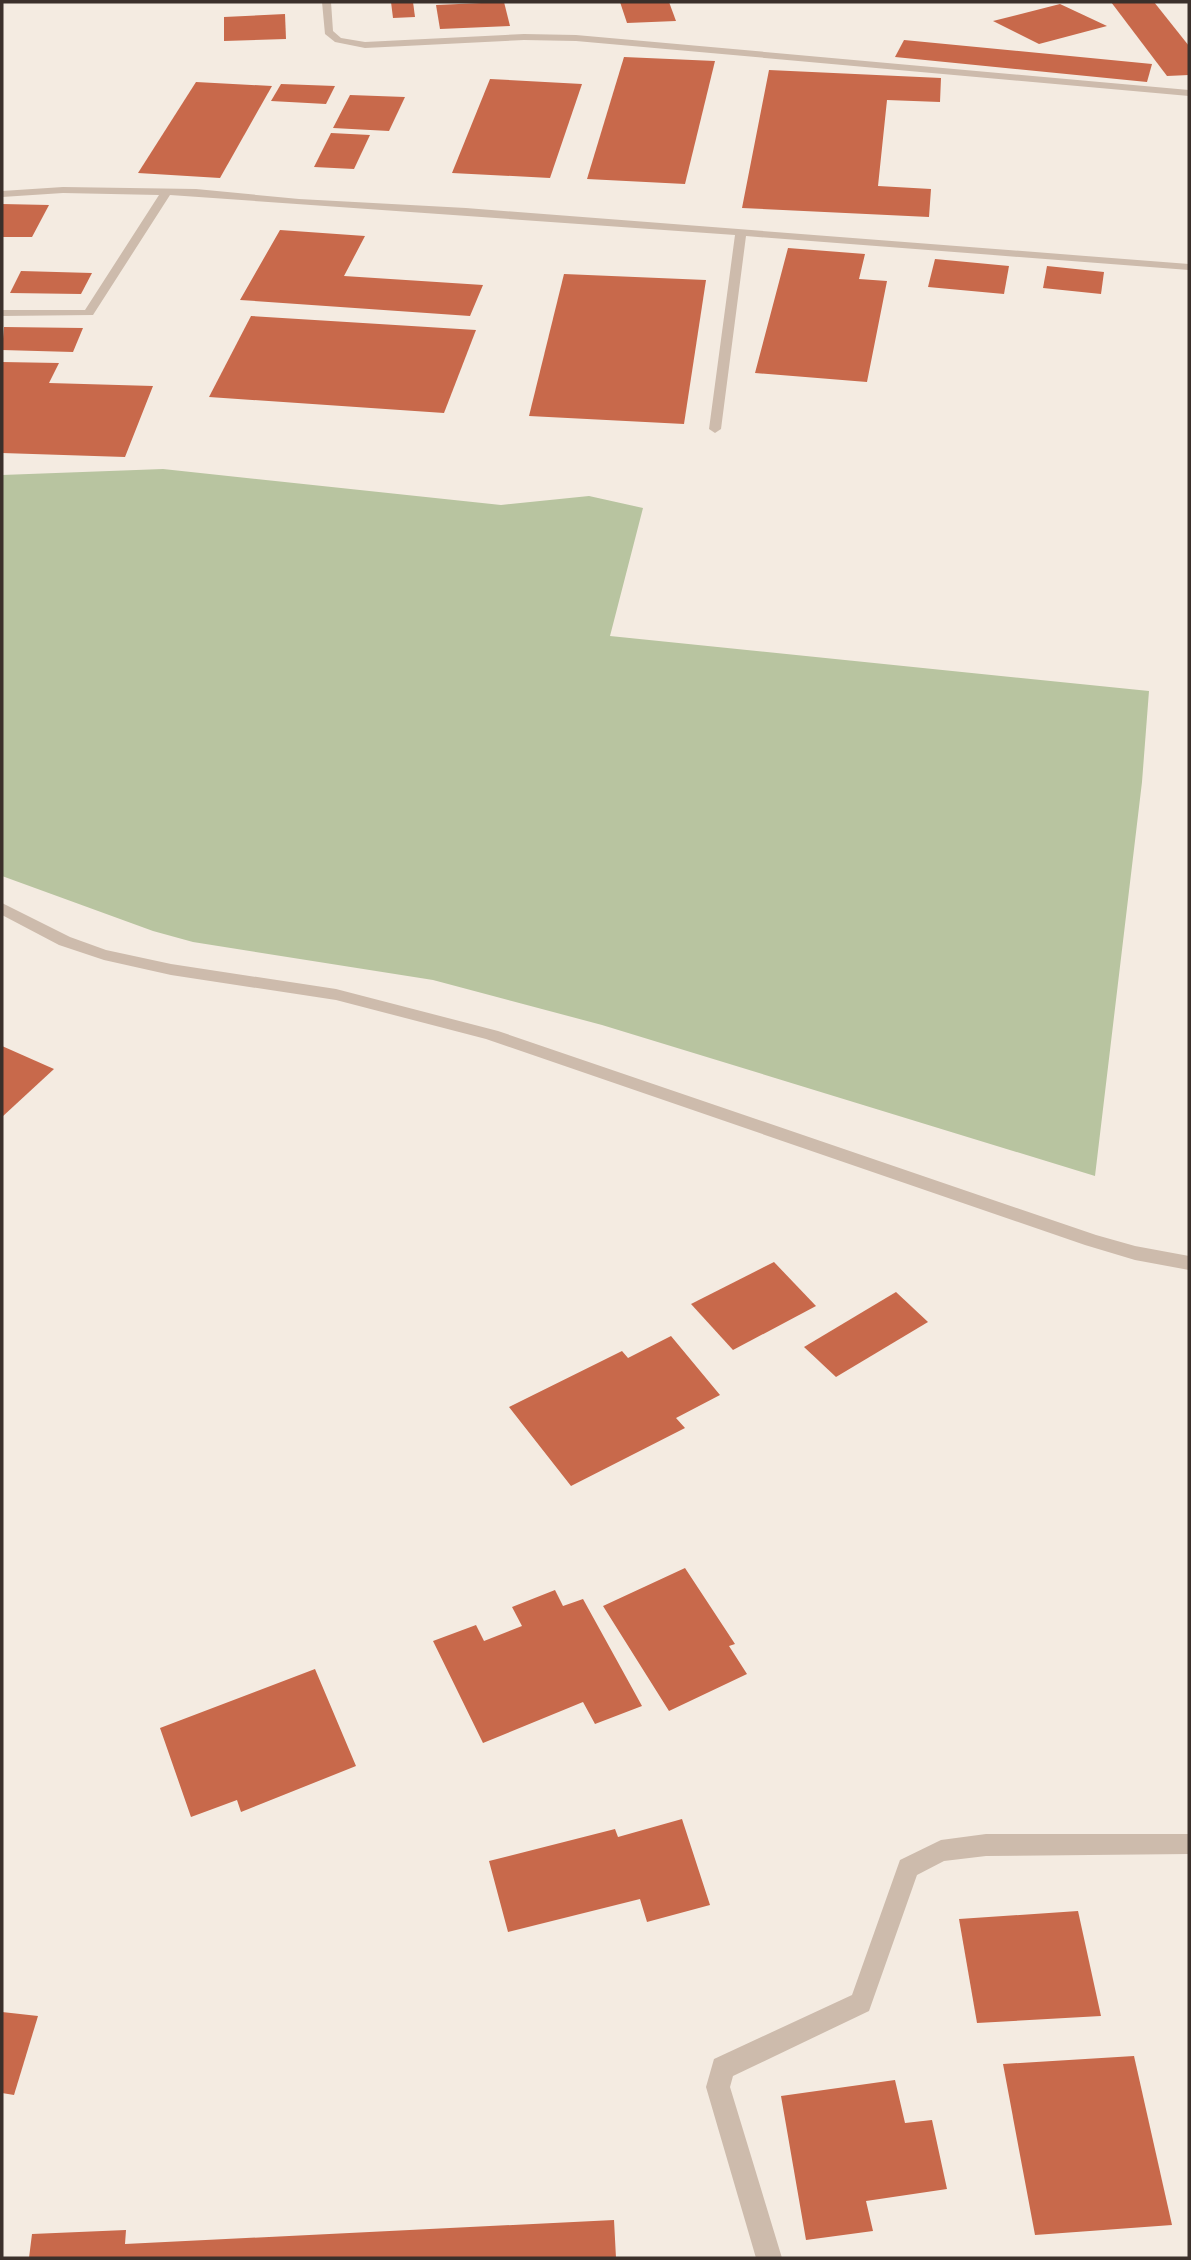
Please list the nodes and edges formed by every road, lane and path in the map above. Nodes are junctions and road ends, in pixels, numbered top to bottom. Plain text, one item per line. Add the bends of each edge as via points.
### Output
1 (326, 2) edge
2 (1189, 93) edge
3 (167, 191) junction
4 (2, 194) edge
5 (741, 232) junction
6 (1189, 267) edge
7 (2, 313) edge
8 (715, 429) dead end
9 (2, 908) edge
10 (1189, 1264) edge
11 (1189, 1844) edge
12 (769, 2258) edge

1 - 2 street via 328,32 338,40 365,45 576,38
3 - 4 street
3 - 5 street
3 - 7 street via 89,313
5 - 6 street
5 - 8 street
9 - 10 street via 102,955 285,985 422,1014 1091,1240
11 - 12 street via 986,1845 941,1851 908,1868 861,2003 723,2068 718,2087

